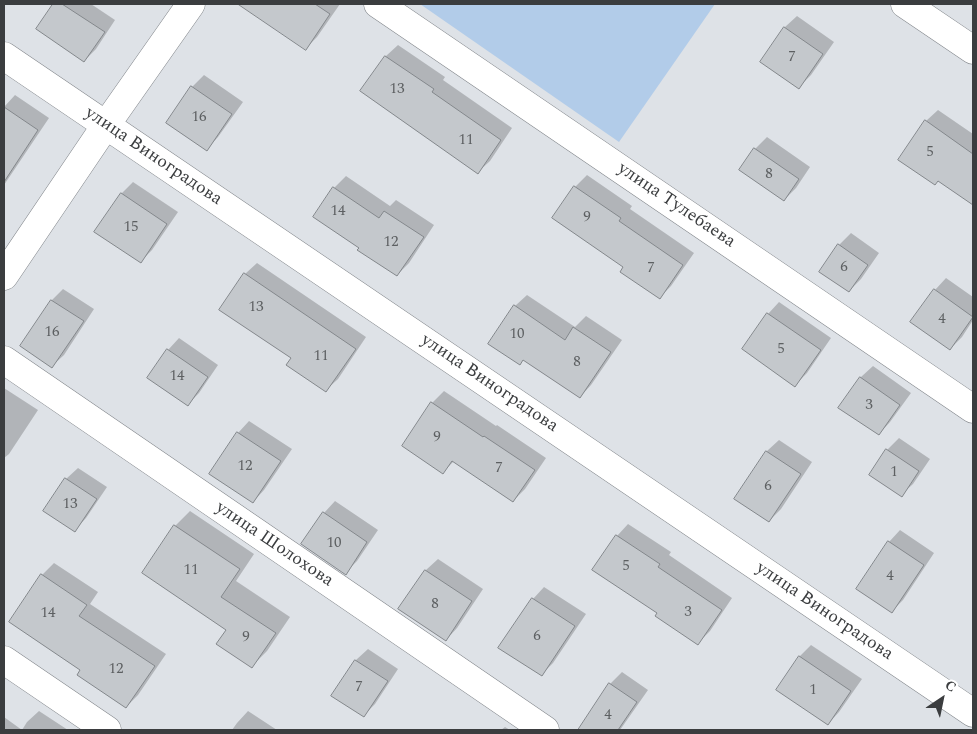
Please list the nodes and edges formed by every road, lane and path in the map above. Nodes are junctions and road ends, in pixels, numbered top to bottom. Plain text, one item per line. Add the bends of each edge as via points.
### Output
1 (191, 4) edge
2 (378, 4) edge
3 (905, 4) edge
4 (973, 50) edge
5 (4, 56) edge
6 (106, 125) junction
7 (4, 276) edge
8 (4, 360) edge
9 (973, 409) edge
10 (4, 660) edge
11 (973, 713) edge
12 (106, 730) edge
13 (545, 730) edge

1 - 6 street
2 - 9 street, улица Тулебаева
3 - 4 street
5 - 6 street, улица Виноградова
6 - 7 street
6 - 11 street, улица Виноградова
8 - 13 street, улица Шолохова
10 - 12 street

